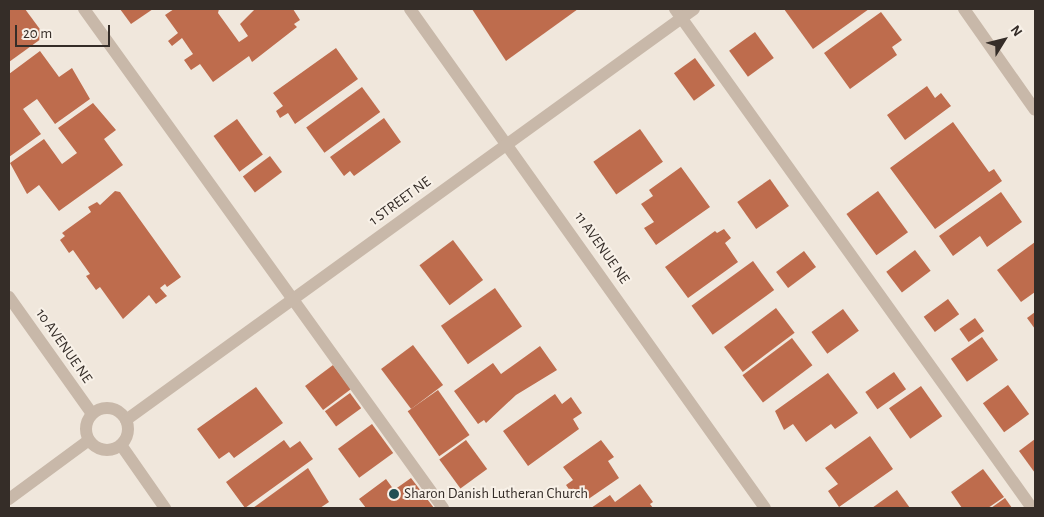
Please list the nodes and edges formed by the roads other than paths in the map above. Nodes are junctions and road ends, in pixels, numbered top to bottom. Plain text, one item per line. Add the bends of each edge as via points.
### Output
1 (84, 9) edge
2 (410, 9) edge
3 (694, 9) edge
4 (964, 9) edge
5 (678, 14) edge
6 (1035, 110) edge
7 (508, 142) junction
8 (9, 297) edge
9 (292, 299) junction
10 (92, 414) junction
11 (126, 420) junction
12 (89, 440) junction
13 (121, 445) junction
14 (9, 500) edge
15 (165, 508) edge
16 (443, 508) edge
17 (765, 508) edge
18 (1032, 508) edge

1 - 9 street
2 - 7 street, 11 AVENUE NE
3 - 5 street, 1 STREET NE
4 - 6 street
5 - 7 street, 1 STREET NE
5 - 18 street
7 - 9 street, 1 STREET NE
7 - 17 street, 11 AVENUE NE
8 - 10 street, 10 AVENUE NE
9 - 11 street, 1 STREET NE
9 - 16 street
10 - 11 street via 115,409
10 - 12 street via 87,422
11 - 13 street via 128,434
12 - 13 street via 104,450
12 - 14 street
13 - 15 street

